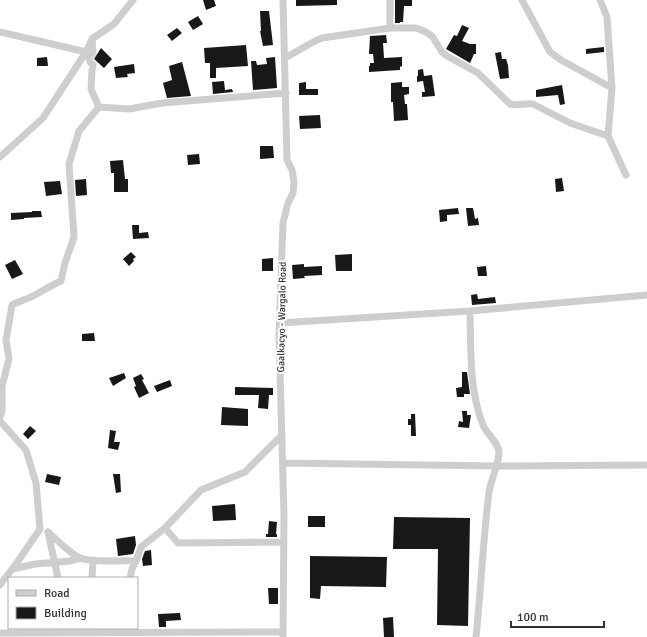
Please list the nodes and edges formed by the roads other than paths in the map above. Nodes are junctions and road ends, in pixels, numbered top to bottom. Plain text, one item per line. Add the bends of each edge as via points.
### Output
1 (133, 0) edge
2 (284, 0) edge
3 (390, 0) edge
4 (522, 0) edge
5 (600, 0) edge
6 (390, 28) junction
7 (0, 32) edge
8 (92, 39) junction
9 (86, 52) junction
10 (285, 58) junction
11 (612, 88) junction
12 (286, 93) junction
13 (100, 107) junction
14 (608, 136) junction
15 (0, 157) edge
16 (626, 175) dead end
17 (647, 296) edge
18 (470, 311) junction
19 (280, 323) junction
20 (0, 416) edge
21 (0, 421) edge
22 (282, 435) junction
23 (283, 463) junction
24 (647, 464) edge
25 (496, 466) junction
26 (165, 528) junction
27 (40, 529) junction
28 (48, 532) junction
29 (284, 542) junction
30 (81, 558) junction
31 (93, 560) junction
32 (136, 561) junction
33 (54, 562) junction
34 (13, 569) junction
35 (58, 577) edge
36 (92, 577) edge
37 (130, 577) edge
38 (0, 585) edge
39 (94, 630) edge
40 (0, 632) edge
41 (283, 634) edge
42 (476, 637) edge

1 - 8 street via 114,24
2 - 10 street, Gaalkacyo - Wargalo Road
3 - 6 street
4 - 11 street via 550,52
5 - 11 street via 607,17
6 - 10 street via 322,38
6 - 14 street via 416,28 432,36 442,52 478,73 510,104 533,104 570,123
7 - 9 street
8 - 9 street
8 - 13 street via 93,53 89,57 93,65 91,88
9 - 15 street via 43,118
10 - 12 street, Gaalkacyo - Wargalo Road
11 - 14 street
12 - 13 street via 162,103 129,110
12 - 19 street, Gaalkacyo - Wargalo Road via 287,160 294,182 283,223
13 - 20 street via 79,131 69,164 74,237 61,280 12,305 6,340 9,359
14 - 16 street
17 - 18 street
18 - 19 street
18 - 25 street via 473,384 483,425 499,453
19 - 22 street, Gaalkacyo - Wargalo Road
21 - 27 street via 26,450 36,483
22 - 23 street, Gaalkacyo - Wargalo Road
22 - 26 street via 245,472 201,490
23 - 25 street
23 - 29 street, Gaalkacyo - Wargalo Road
24 - 25 street
25 - 42 street via 490,490
26 - 29 street via 178,542
26 - 32 street via 141,546
27 - 28 street
27 - 34 street
28 - 30 street via 66,549
28 - 33 street
29 - 41 street, Gaalkacyo - Wargalo Road
30 - 31 street
30 - 33 street
31 - 32 street
31 - 36 street
32 - 37 street
33 - 34 street
33 - 35 street
34 - 38 street
39 - 40 street
39 - 41 street

